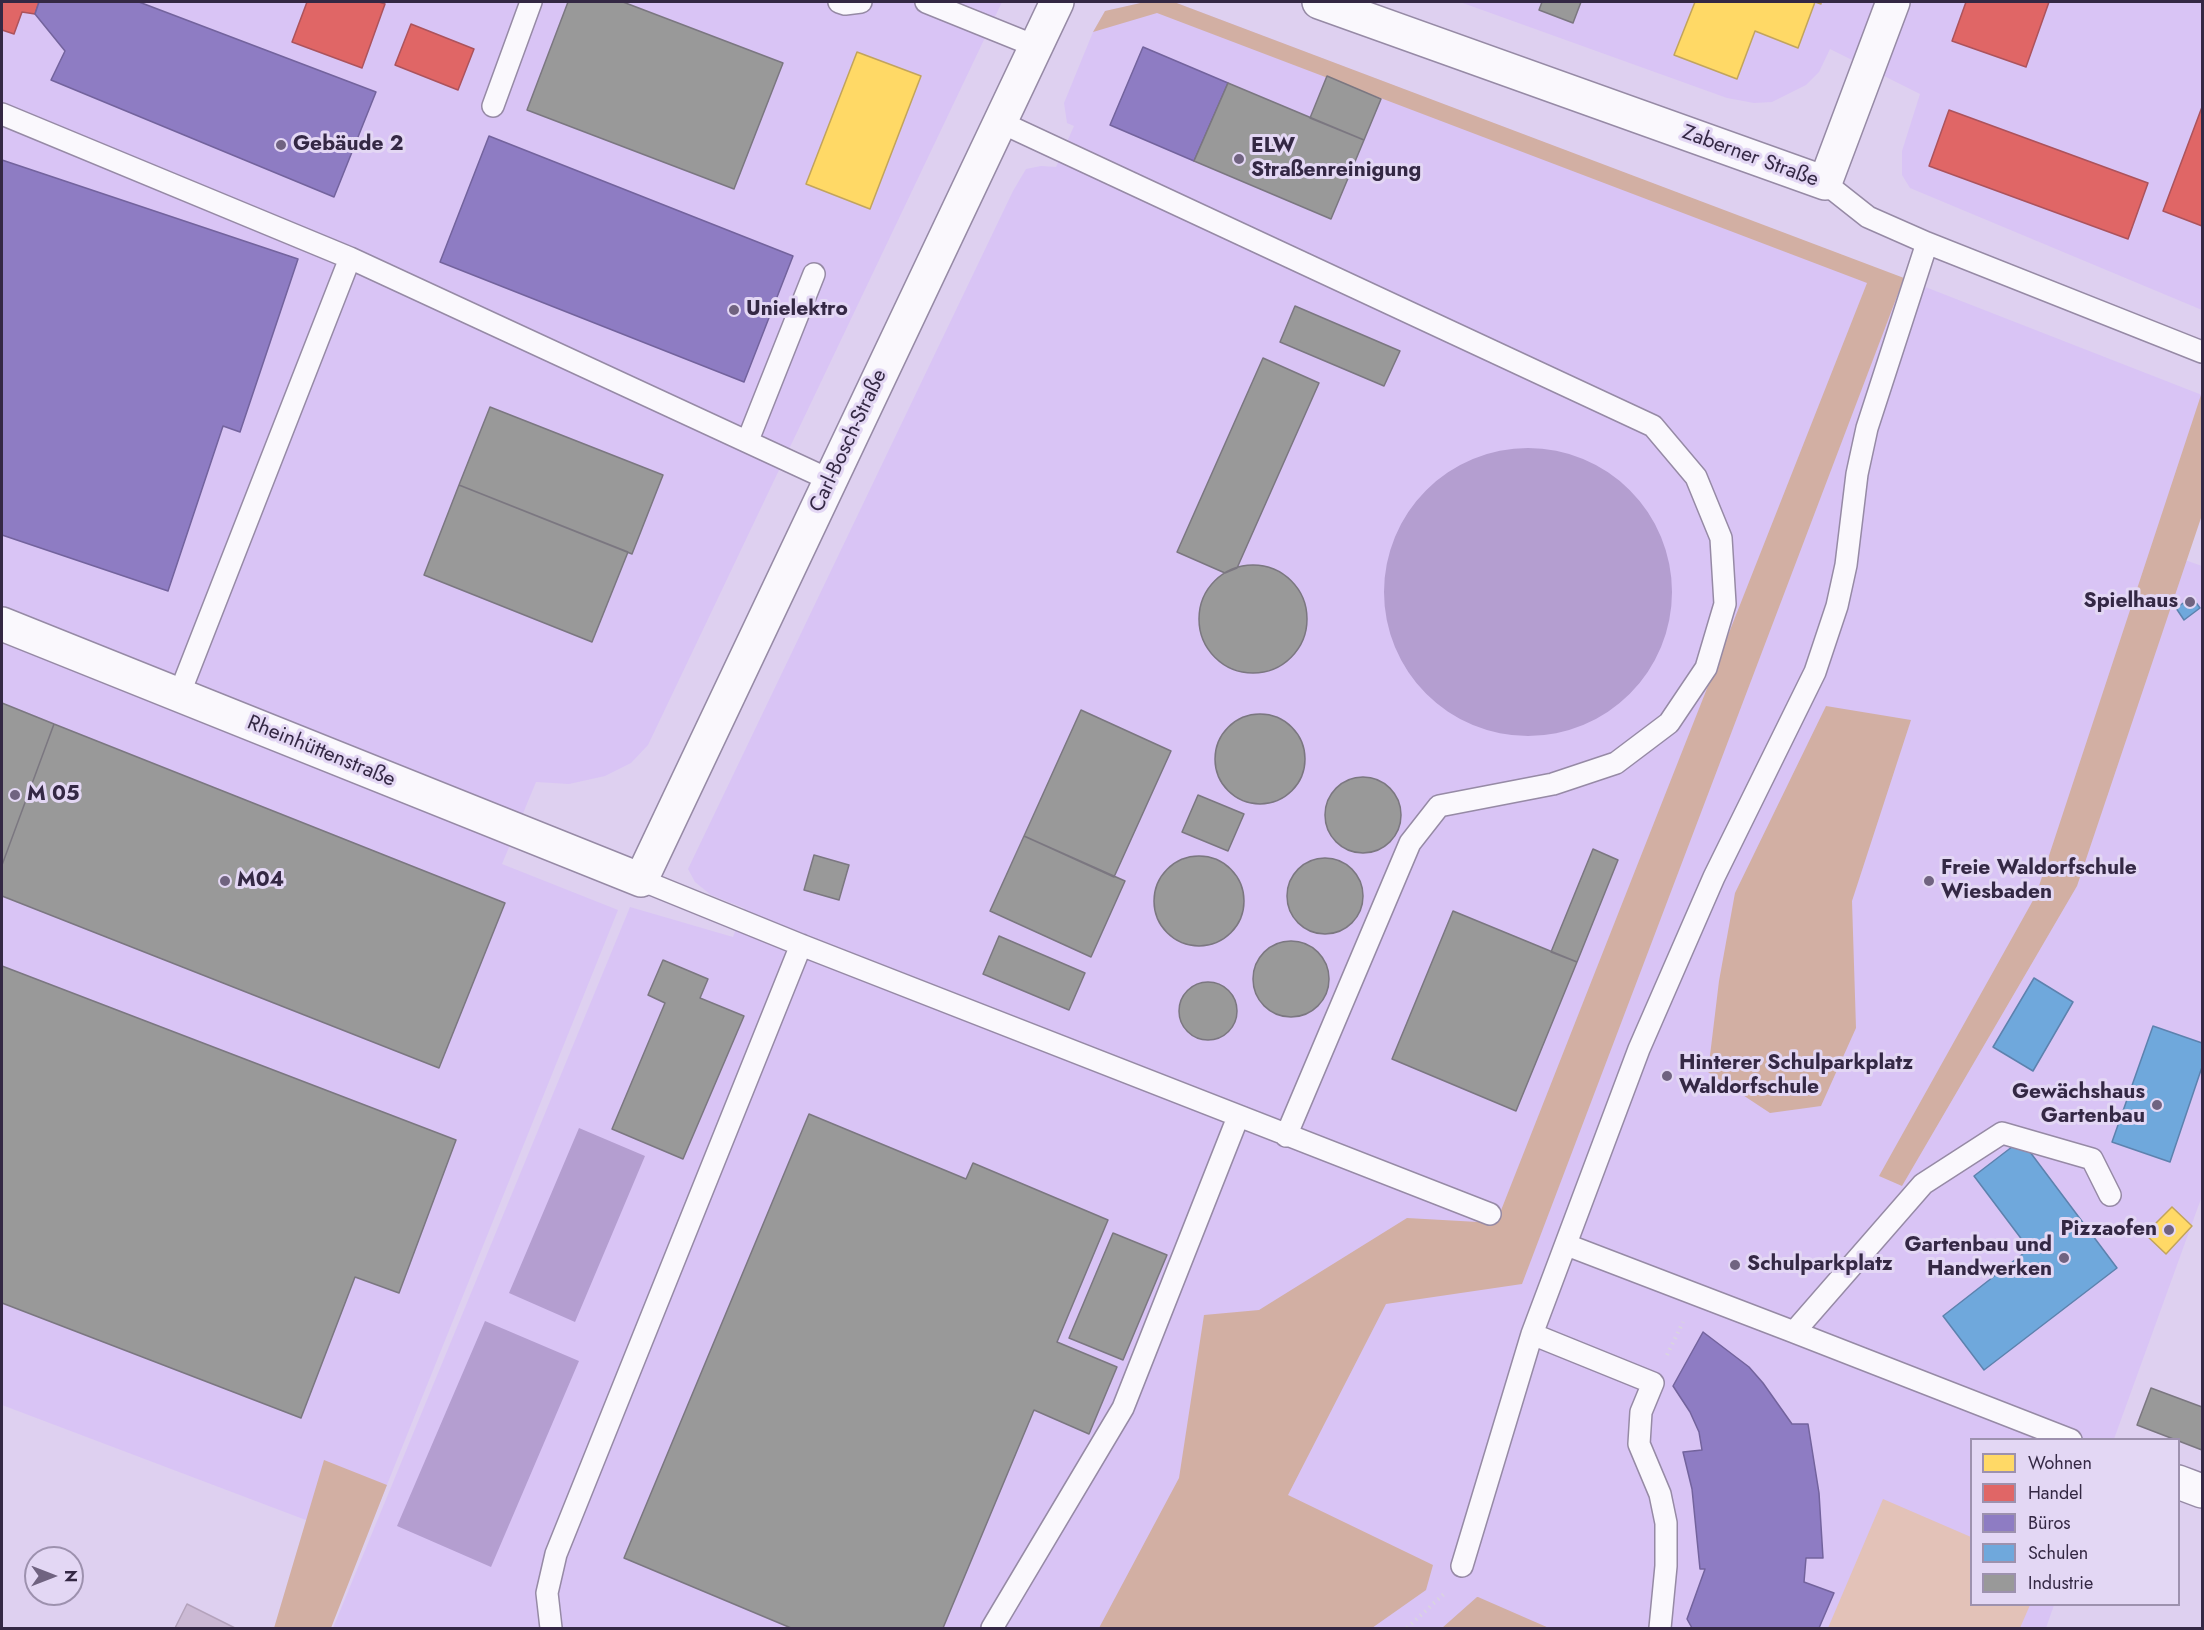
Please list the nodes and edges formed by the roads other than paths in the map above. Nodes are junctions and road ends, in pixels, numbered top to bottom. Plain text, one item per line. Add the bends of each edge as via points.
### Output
1 (531, 2) edge
2 (839, 2) edge
3 (861, 2) edge
4 (926, 2) edge
5 (1319, 2) edge
6 (1893, 2) edge
7 (1052, 3) edge
8 (1035, 46) junction
9 (493, 106) dead end
10 (2, 114) edge
11 (1000, 122) junction
12 (1825, 183) junction
13 (1927, 243) junction
14 (350, 258) junction
15 (814, 274) dead end
16 (2202, 352) edge
17 (748, 440) junction
18 (830, 480) junction
19 (2, 624) edge
20 (179, 695) junction
21 (641, 880) junction
22 (801, 945) junction
23 (1238, 1117) junction
24 (1286, 1136) junction
25 (2110, 1195) dead end
26 (1490, 1214) dead end
27 (1567, 1245) junction
28 (1794, 1332) junction
29 (1532, 1334) junction
30 (2067, 1438) edge
31 (2180, 1483) edge
32 (2202, 1491) edge
33 (1462, 1566) road end
34 (551, 1629) edge
35 (992, 1629) edge
36 (1660, 1629) edge

1 - 9 lane
2 - 3 lane
4 - 8 lane
5 - 12 street, Zaberner Straße
6 - 12 street
7 - 8 street, Carl-Bosch-Straße
8 - 11 street, Carl-Bosch-Straße
10 - 14 lane
11 - 18 street, Carl-Bosch-Straße
11 - 24 lane via 1653,426 1696,477 1720,538 1725,604 1706,668 1670,723 1616,763 1553,784 1439,806 1410,843
12 - 13 lane, Zaberner Straße via 1868,217
13 - 16 lane, Zaberner Straße
13 - 27 lane via 1867,428 1846,565 1815,672 1714,877 1649,1028
14 - 17 lane
14 - 20 lane
15 - 17 lane
17 - 18 lane
18 - 21 street, Carl-Bosch-Straße
19 - 20 street, Rheinhüttenstraße
20 - 21 street, Rheinhüttenstraße
21 - 22 lane
22 - 23 lane
22 - 34 lane via 556,1554 547,1593
23 - 24 lane
23 - 35 lane via 1123,1408
24 - 26 lane
25 - 28 lane via 2092,1159 2002,1133 1923,1184
27 - 28 lane
27 - 29 lane
28 - 30 lane
29 - 33 lane
29 - 36 lane via 1653,1383 1641,1412 1639,1444 1660,1494 1666,1523
31 - 32 street

